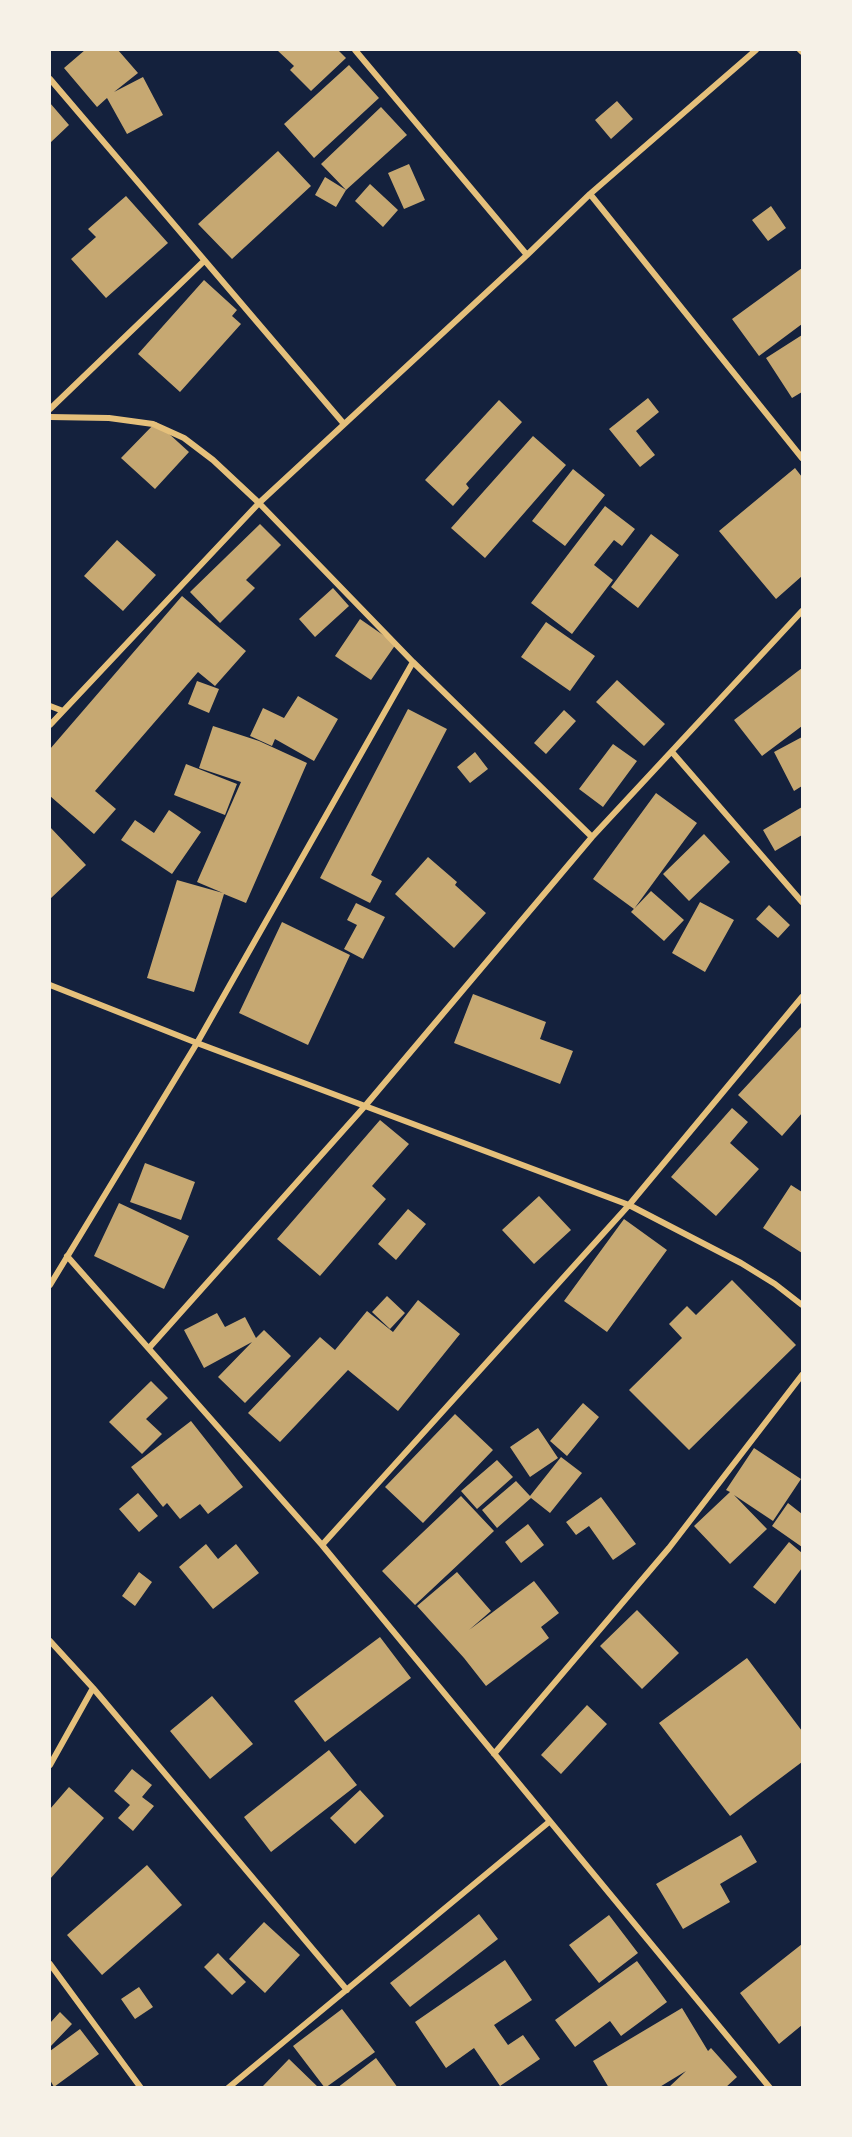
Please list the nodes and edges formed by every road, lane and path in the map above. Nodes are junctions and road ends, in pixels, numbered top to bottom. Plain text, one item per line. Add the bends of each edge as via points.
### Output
1 (355, 50) edge
2 (756, 50) edge
3 (50, 79) edge
4 (590, 194) junction
5 (527, 255) junction
6 (204, 261) junction
7 (50, 409) edge
8 (50, 417) edge
9 (344, 424) junction
10 (802, 458) edge
11 (260, 503) junction
12 (802, 611) edge
13 (413, 662) junction
14 (50, 706) edge
15 (63, 711) junction
16 (50, 725) edge
17 (672, 752) junction
18 (592, 837) junction
19 (802, 902) edge
20 (50, 985) edge
21 (802, 997) edge
22 (196, 1043) junction
23 (365, 1106) junction
24 (629, 1205) junction
25 (68, 1256) junction
26 (50, 1286) edge
27 (802, 1305) edge
28 (148, 1348) junction
29 (802, 1375) edge
30 (322, 1545) junction
31 (50, 1641) edge
32 (93, 1688) junction
33 (494, 1754) junction
34 (50, 1765) edge
35 (549, 1822) junction
36 (50, 1964) edge
37 (347, 1990) junction
38 (141, 2088) edge
39 (228, 2088) edge
40 (770, 2088) edge

1 - 5 street
2 - 4 street
3 - 6 street
4 - 5 street
4 - 10 street
5 - 9 street
6 - 7 street
6 - 9 street
8 - 11 street via 109,418 153,424 184,438
9 - 11 street
11 - 13 street
11 - 15 street
12 - 17 street
13 - 18 street
13 - 22 street
14 - 15 street
15 - 16 street
17 - 18 street
17 - 19 street
18 - 23 street
20 - 22 street
21 - 24 street
22 - 23 street
22 - 25 street
23 - 24 street
23 - 28 street
24 - 27 street via 741,1263
24 - 30 street
25 - 26 street
25 - 28 street
28 - 30 street
29 - 33 street via 669,1548
30 - 33 street
31 - 32 street
32 - 34 street
32 - 37 street
33 - 35 street
35 - 37 street
35 - 40 street
36 - 38 street
37 - 39 street

